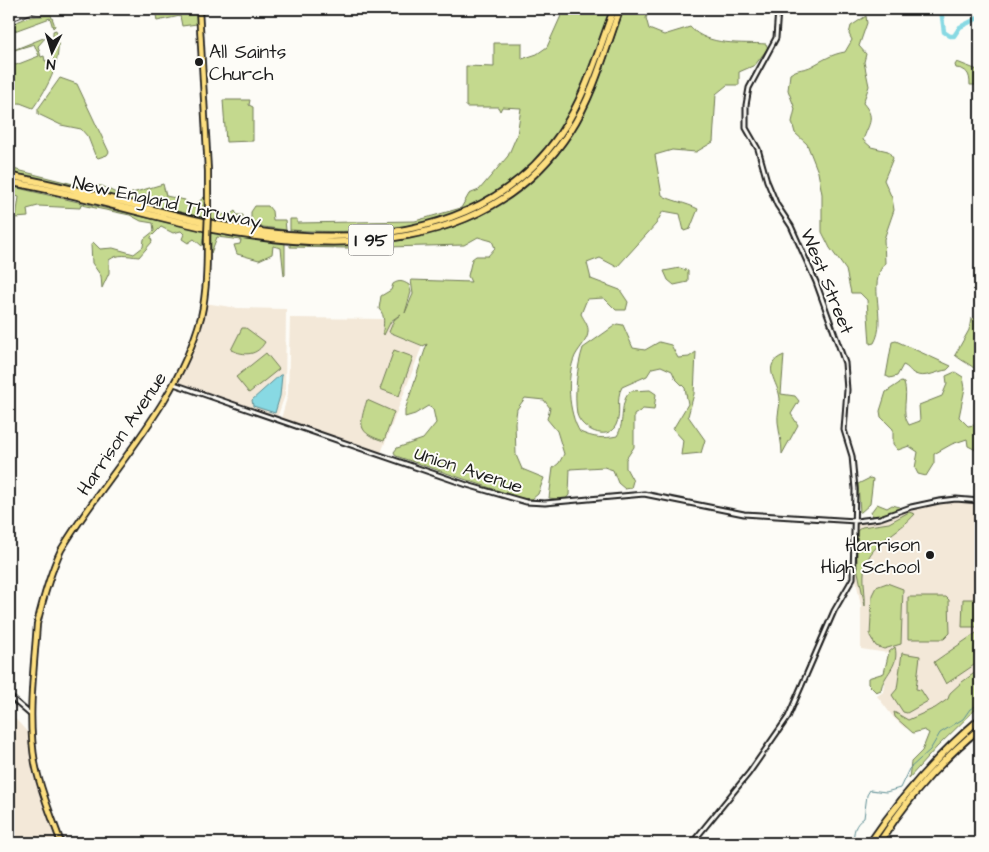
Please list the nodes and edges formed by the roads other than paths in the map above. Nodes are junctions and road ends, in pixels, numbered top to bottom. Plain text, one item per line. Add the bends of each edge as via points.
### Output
1 (199, 9) edge
2 (614, 9) edge
3 (620, 9) edge
4 (778, 9) edge
5 (9, 176) edge
6 (9, 182) edge
7 (174, 384) junction
8 (980, 501) edge
9 (857, 521) junction
10 (9, 696) edge
11 (32, 716) junction
12 (980, 718) edge
13 (980, 728) edge
14 (62, 843) edge
15 (692, 843) edge
16 (870, 843) edge
17 (879, 843) edge

1 - 7 main road, Harrison Avenue, bridge via 208,171 204,296 200,318
2 - 5 highway, New England Thruway / I 95 via 582,94 570,119 548,150 500,194 467,212 432,225 358,235 265,232 210,223
3 - 6 highway, New England Thruway / I 95 via 583,107 554,153 528,180 498,202 466,220 431,232 348,241 256,236 201,227
4 - 9 street, West Street via 776,38 749,88 746,128 758,148 777,205 791,226 816,282 845,363 844,430 854,466
7 - 9 street, Union Avenue via 526,502 644,494 744,514
7 - 11 main road, Harrison Avenue via 70,536 53,568 38,624
8 - 9 street, Union Avenue via 956,498
9 - 15 street, West Street via 853,578 834,611 788,717 749,773
10 - 11 street
11 - 14 main road, Harrison Avenue via 35,761
12 - 16 highway via 903,795
13 - 17 highway via 926,780

